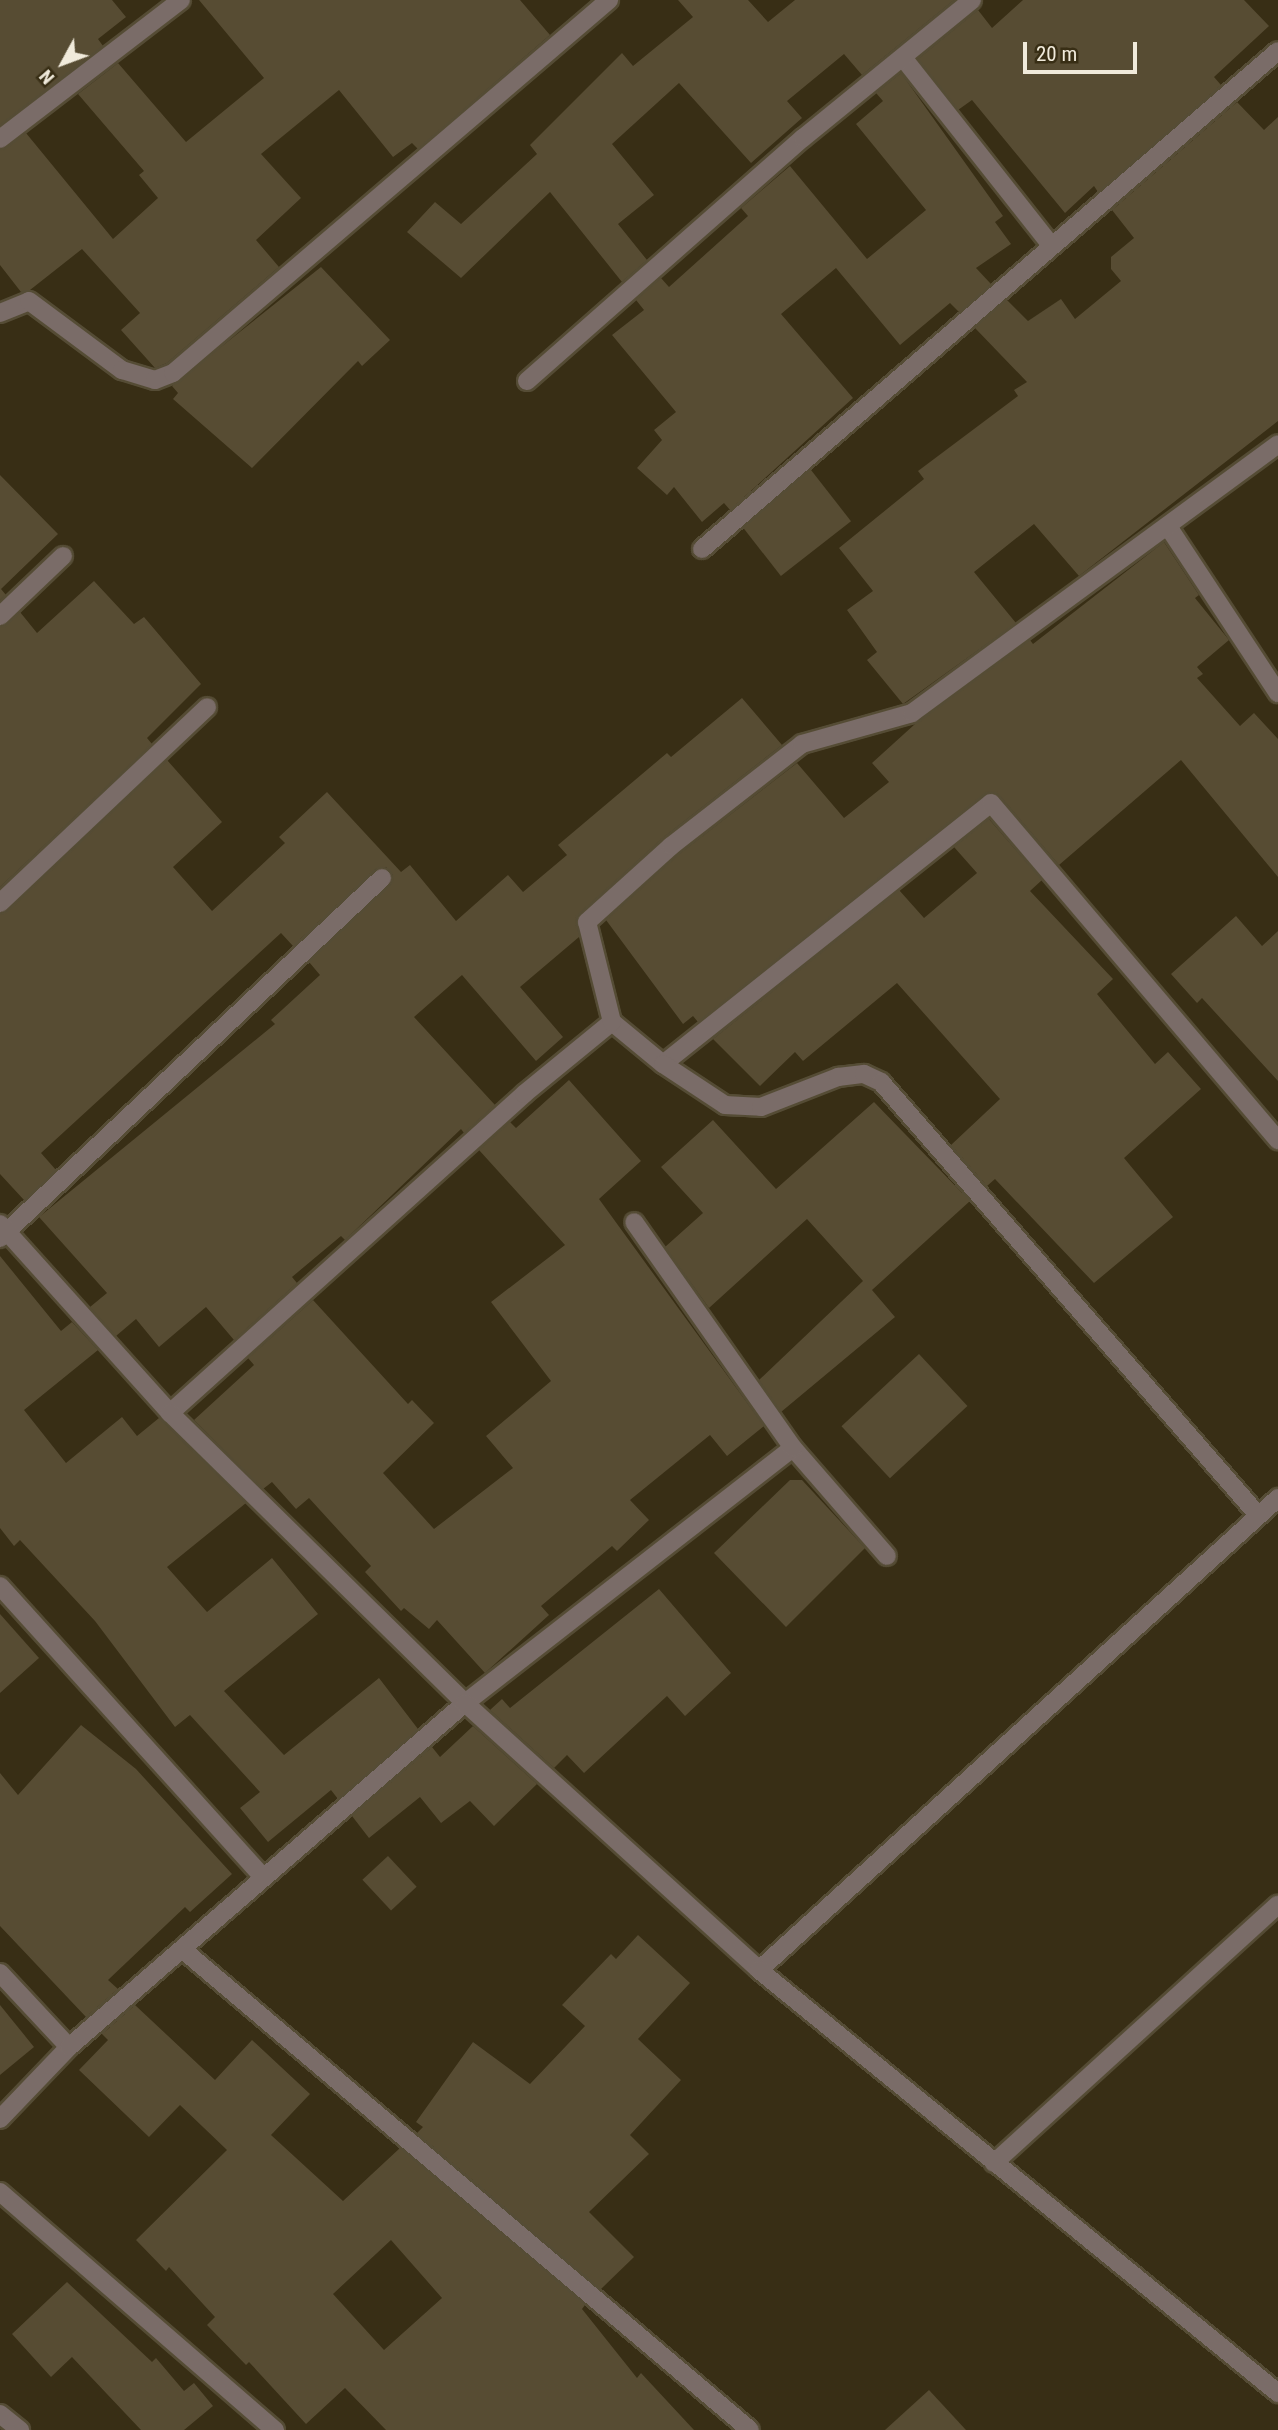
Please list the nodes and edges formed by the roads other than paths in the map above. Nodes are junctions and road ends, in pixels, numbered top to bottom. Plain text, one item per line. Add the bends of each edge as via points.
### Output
1 (181, 0) edge
2 (609, 0) edge
3 (972, 0) edge
4 (1278, 51) edge
5 (904, 59) junction
6 (0, 139) edge
7 (1051, 245) junction
8 (0, 313) edge
9 (527, 381) dead end
10 (1278, 444) edge
11 (1169, 528) junction
12 (702, 549) dead end
13 (63, 556) dead end
14 (0, 616) edge
15 (1278, 693) edge
16 (207, 707) dead end
17 (382, 878) dead end
18 (0, 903) edge
19 (611, 1022) junction
20 (663, 1064) junction
21 (1278, 1140) edge
22 (634, 1222) dead end
23 (3, 1231) edge
24 (170, 1413) junction
25 (793, 1448) junction
26 (1278, 1498) edge
27 (1258, 1515) junction
28 (887, 1556) dead end
29 (0, 1586) edge
30 (465, 1703) junction
31 (263, 1877) junction
32 (1278, 1905) edge
33 (182, 1949) junction
34 (759, 1970) junction
35 (0, 1973) edge
36 (69, 2047) junction
37 (0, 2119) edge
38 (994, 2163) junction
39 (0, 2192) edge
40 (1278, 2393) edge
41 (0, 2414) edge
42 (20, 2430) edge
43 (275, 2430) edge
44 (750, 2430) edge

1 - 6 street
2 - 8 street via 173,373 155,380 122,370 29,301
3 - 5 street
4 - 7 street
5 - 7 street
5 - 9 street via 803,138
7 - 12 street
10 - 11 street
11 - 15 street
11 - 19 street via 912,713 802,744 671,846 587,922
13 - 14 street
16 - 18 street
17 - 23 street
19 - 20 street
19 - 24 street via 524,1094
20 - 21 street via 991,803
20 - 27 street via 725,1105 761,1107 838,1077 864,1073 881,1082
22 - 25 street
23 - 24 street
24 - 30 street
25 - 28 street
25 - 30 street
26 - 27 street
27 - 34 street
29 - 31 street
30 - 31 street
30 - 34 street
31 - 33 street
32 - 38 street
33 - 36 street
33 - 44 street
34 - 38 street
35 - 36 street
36 - 37 street
38 - 40 street
39 - 43 street
41 - 42 street

